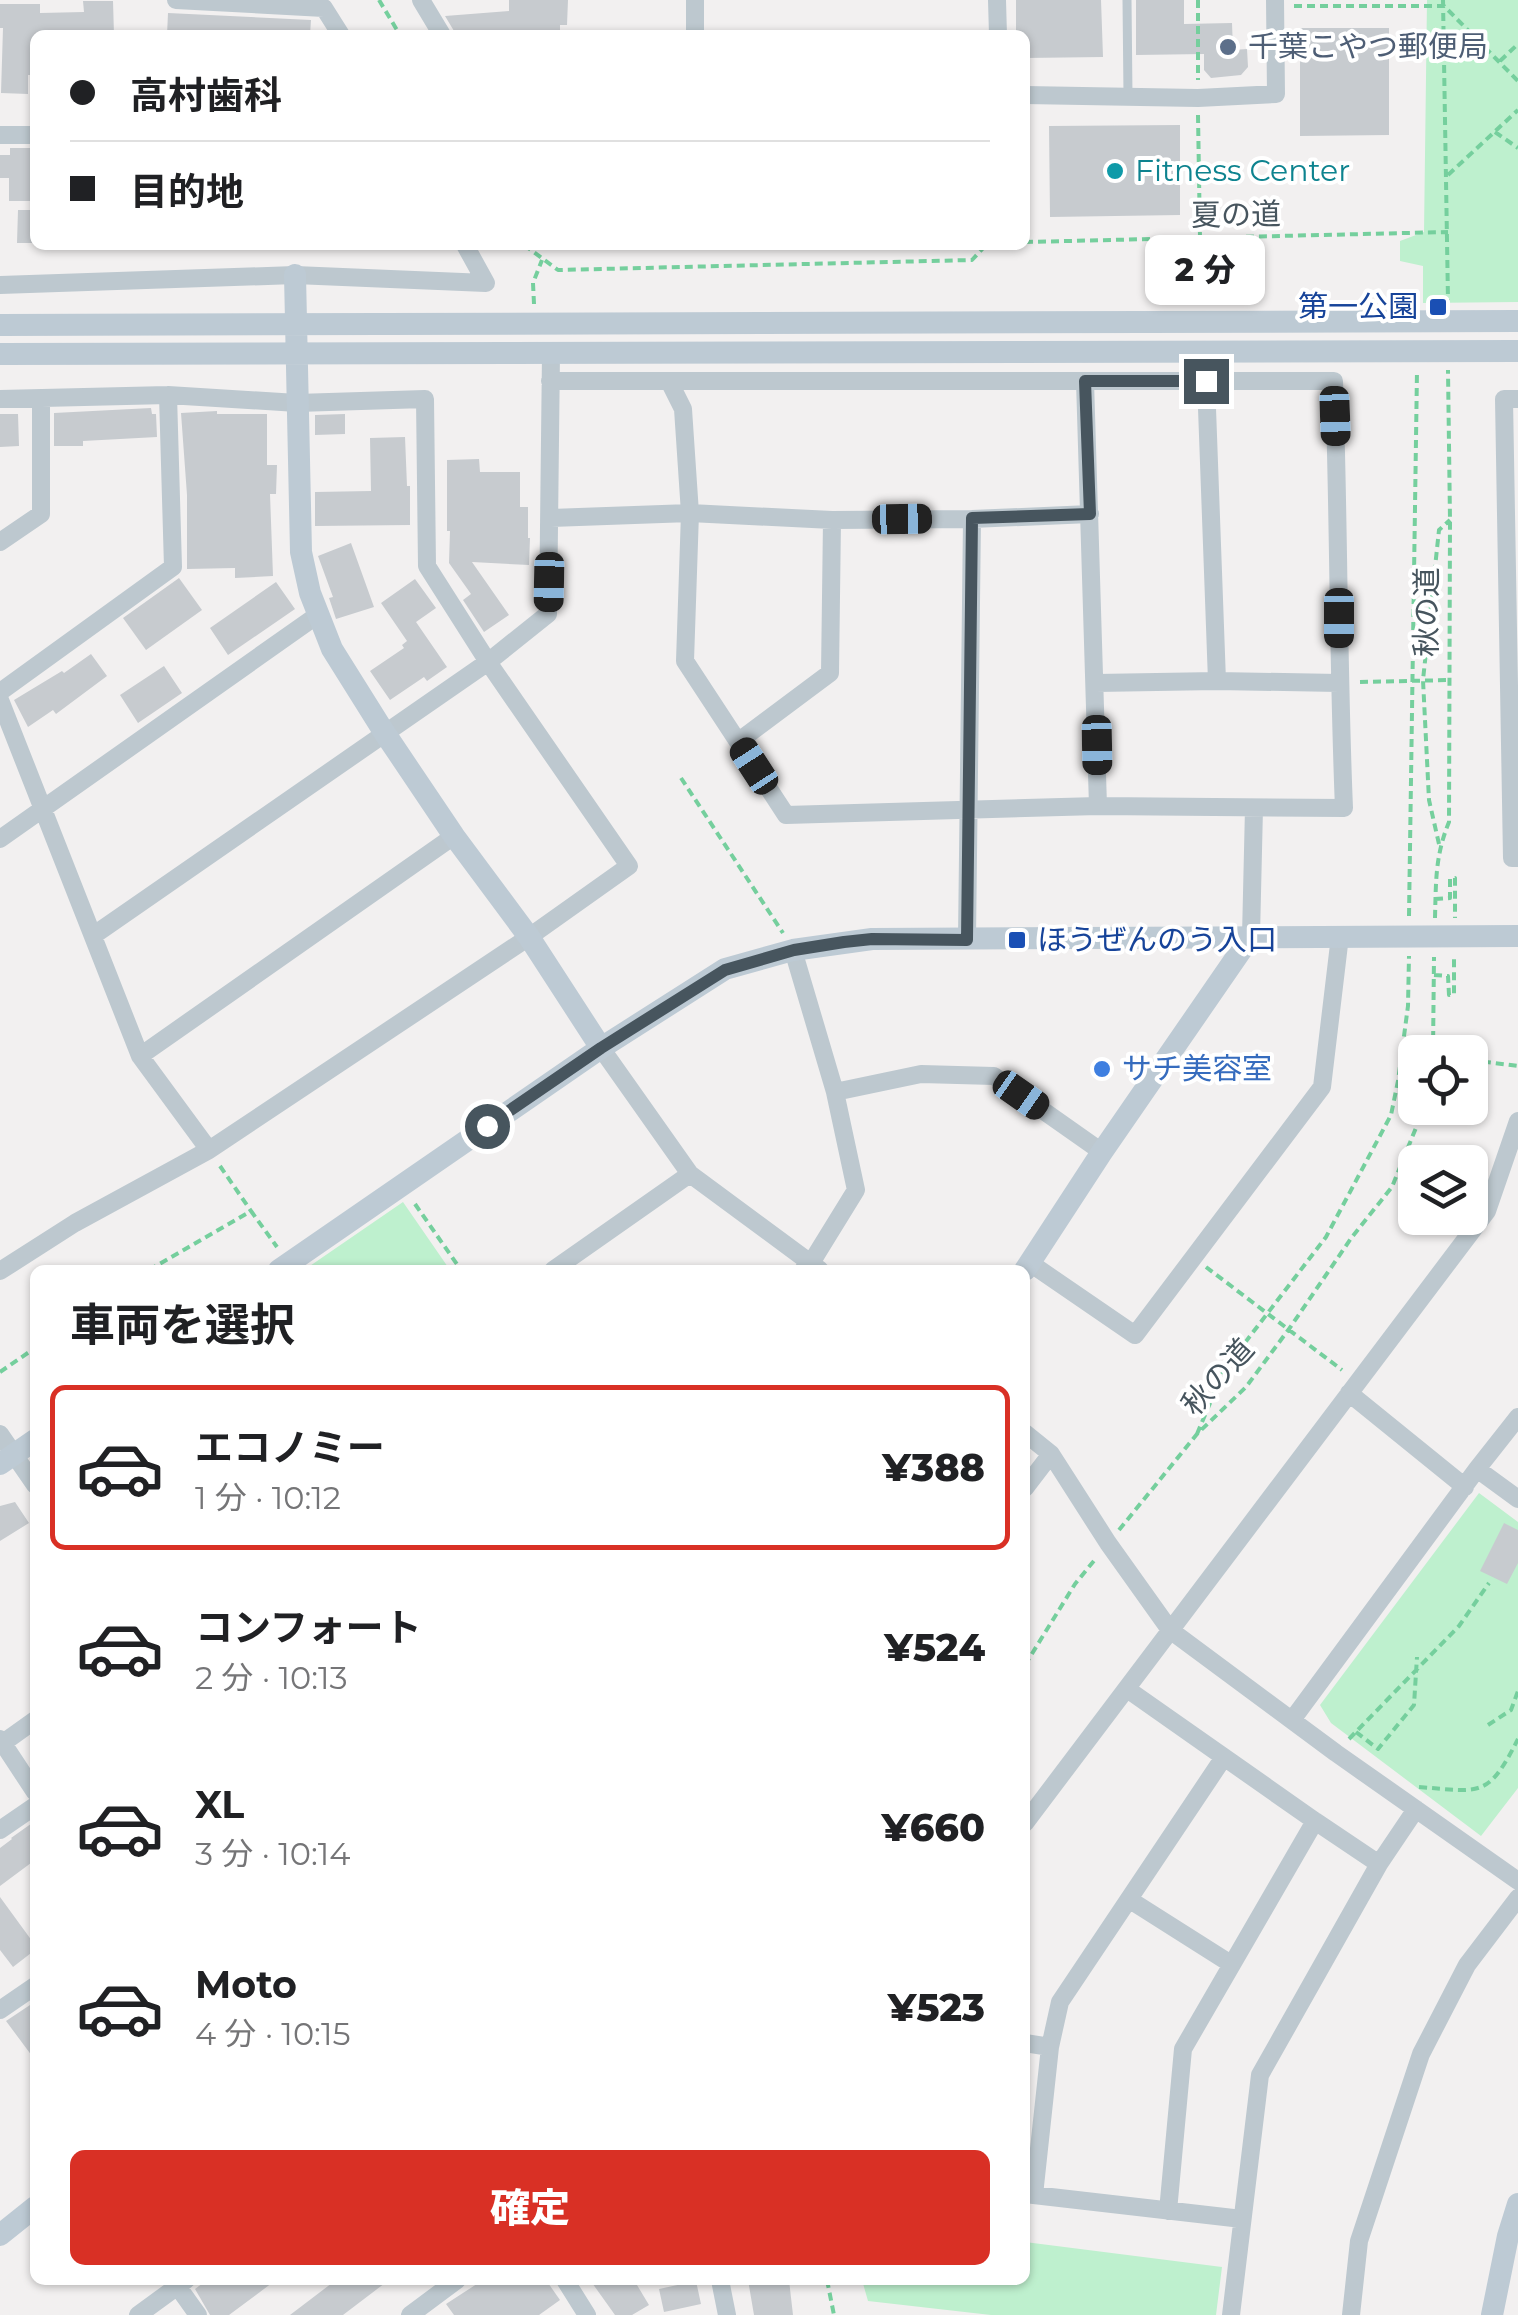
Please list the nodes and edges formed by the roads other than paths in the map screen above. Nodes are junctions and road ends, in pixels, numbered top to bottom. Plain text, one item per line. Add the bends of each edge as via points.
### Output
1 (176, 0) edge
2 (421, 0) edge
3 (695, 0) edge
4 (997, 0) edge
5 (1126, 0) edge
6 (1275, 3) edge
7 (338, 30) edge
8 (439, 30) edge
9 (695, 30) edge
10 (998, 30) edge
11 (1030, 95) edge
12 (1128, 96) junction
13 (0, 135) edge
14 (30, 135) edge
15 (468, 250) edge
16 (295, 275) junction
17 (0, 286) edge
18 (1518, 321) edge
19 (0, 325) edge
20 (1518, 352) edge
21 (551, 353) junction
22 (0, 354) edge
23 (550, 381) junction
24 (669, 381) junction
25 (1085, 381) junction
26 (1206, 381) junction
27 (168, 395) junction
28 (41, 398) junction
29 (0, 399) edge
30 (1518, 399) edge
31 (297, 403) junction
32 (690, 512) junction
33 (1090, 514) junction
34 (551, 518) junction
35 (972, 518) junction
36 (832, 520) junction
37 (1512, 520) edge
38 (0, 542) edge
39 (319, 614) junction
40 (1513, 626) edge
41 (488, 662) junction
42 (1217, 681) junction
43 (1096, 683) junction
44 (1339, 683) junction
45 (0, 692) edge
46 (0, 700) edge
47 (384, 732) junction
48 (739, 741) junction
49 (1514, 743) edge
50 (1098, 806) junction
51 (1254, 808) junction
52 (44, 810) junction
53 (968, 811) junction
54 (454, 836) junction
55 (0, 840) edge
56 (1518, 858) edge
57 (94, 935) junction
58 (1251, 936) junction
59 (1340, 936) junction
60 (1518, 936) edge
61 (529, 937) junction
62 (967, 940) junction
63 (794, 950) junction
64 (601, 1048) junction
65 (140, 1056) junction
66 (835, 1092) junction
67 (1518, 1121) edge
68 (209, 1150) junction
69 (1102, 1152) junction
70 (690, 1174) junction
71 (284, 1265) edge
72 (560, 1265) edge
73 (807, 1265) edge
74 (813, 1265) edge
75 (1029, 1265) edge
76 (1030, 1268) edge
77 (0, 1271) edge
78 (1353, 1387) junction
79 (1518, 1417) edge
80 (0, 1434) edge
81 (1030, 1437) edge
82 (30, 1444) edge
83 (1051, 1454) junction
84 (7, 1460) edge
85 (1477, 1468) junction
86 (30, 1481) edge
87 (1030, 1481) edge
88 (1465, 1487) junction
89 (1518, 1499) edge
90 (1170, 1630) junction
91 (1127, 1689) junction
92 (1292, 1720) junction
93 (30, 1723) edge
94 (2, 1741) edge
95 (1224, 1757) junction
96 (30, 1784) edge
97 (1411, 1806) junction
98 (30, 1809) edge
99 (1030, 1815) edge
100 (1315, 1821) junction
101 (0, 1830) edge
102 (1379, 1864) junction
103 (1518, 1881) edge
104 (1518, 1898) edge
105 (1130, 1900) junction
106 (1231, 1964) junction
107 (30, 1989) edge
108 (0, 2010) edge
109 (1030, 2044) edge
110 (1050, 2047) junction
111 (1030, 2187) edge
112 (1030, 2194) edge
113 (1518, 2204) edge
114 (1168, 2210) junction
115 (30, 2211) edge
116 (1242, 2220) junction
117 (0, 2236) edge
118 (175, 2285) edge
119 (181, 2285) edge
120 (450, 2285) edge
121 (568, 2285) edge
122 (721, 2285) edge
123 (138, 2315) edge
124 (198, 2315) edge
125 (410, 2315) edge
126 (587, 2315) edge
127 (727, 2315) edge
128 (1231, 2315) edge
129 (1351, 2315) edge
130 (1492, 2315) edge

1 - 7 street via 324,8
2 - 8 street
3 - 9 street
4 - 10 street
5 - 12 lane
6 - 12 street via 1276,94
11 - 12 street
13 - 14 street
15 - 16 street via 486,283
16 - 17 street
16 - 31 street
18 - 19 street
20 - 21 street
21 - 22 street
21 - 23 street
23 - 24 street
23 - 34 street
24 - 25 street
24 - 32 street via 683,410
25 - 26 street
25 - 33 street
26 - 42 street
26 - 44 street via 1334,381
27 - 28 street
27 - 31 street
27 - 45 street via 172,567
28 - 29 street
28 - 38 street via 41,514
30 - 37 street via 1504,399
31 - 39 street via 301,552
31 - 41 street via 424,399 426,566
32 - 34 street
32 - 36 street
32 - 48 street via 685,661
33 - 35 street
33 - 43 street
34 - 41 street via 548,614
35 - 36 street
35 - 53 street
36 - 48 street via 830,673
37 - 40 street
39 - 47 street via 332,648
39 - 52 street
40 - 49 street
41 - 47 street
41 - 61 street via 629,866
42 - 43 street
42 - 44 street
43 - 50 street
44 - 51 street via 1344,808
46 - 52 street
47 - 54 street
47 - 57 street
48 - 53 street via 786,815
49 - 56 street via 1512,858
50 - 51 street
50 - 53 street
51 - 58 street
52 - 55 street
52 - 57 street
53 - 62 street
54 - 61 street
54 - 65 street
57 - 65 street
58 - 59 street
58 - 62 street
58 - 69 street
59 - 60 street
59 - 76 street via 1322,1087 1136,1335
61 - 64 street
61 - 68 street
62 - 63 street via 872,939
63 - 64 street via 725,970
63 - 66 street
64 - 70 street
64 - 71 street
65 - 68 street
66 - 69 street via 921,1074 994,1076
66 - 74 street via 856,1190
67 - 78 street via 1486,1211
68 - 77 street
69 - 75 street
70 - 72 street
70 - 73 street
78 - 88 street
78 - 90 street
79 - 85 street
80 - 84 street
81 - 83 street
82 - 84 street
83 - 87 street
83 - 90 street
84 - 86 street
85 - 88 street
85 - 89 street
88 - 92 street
90 - 91 street
90 - 92 street
91 - 95 street
91 - 99 street
92 - 97 street
93 - 94 street
94 - 96 street
95 - 100 street
95 - 105 street
97 - 102 street
97 - 103 street
98 - 101 street
100 - 102 street
100 - 106 street
102 - 116 street via 1260,2075
104 - 129 street via 1467,1965 1421,2054 1359,2241
105 - 106 street
105 - 110 street via 1060,2002
106 - 114 street via 1183,2049
107 - 108 street
109 - 110 street
110 - 111 street
112 - 114 street
113 - 130 street
114 - 116 street
115 - 117 street
116 - 128 street
118 - 123 street
119 - 124 street
120 - 125 street
121 - 126 street
122 - 127 street

